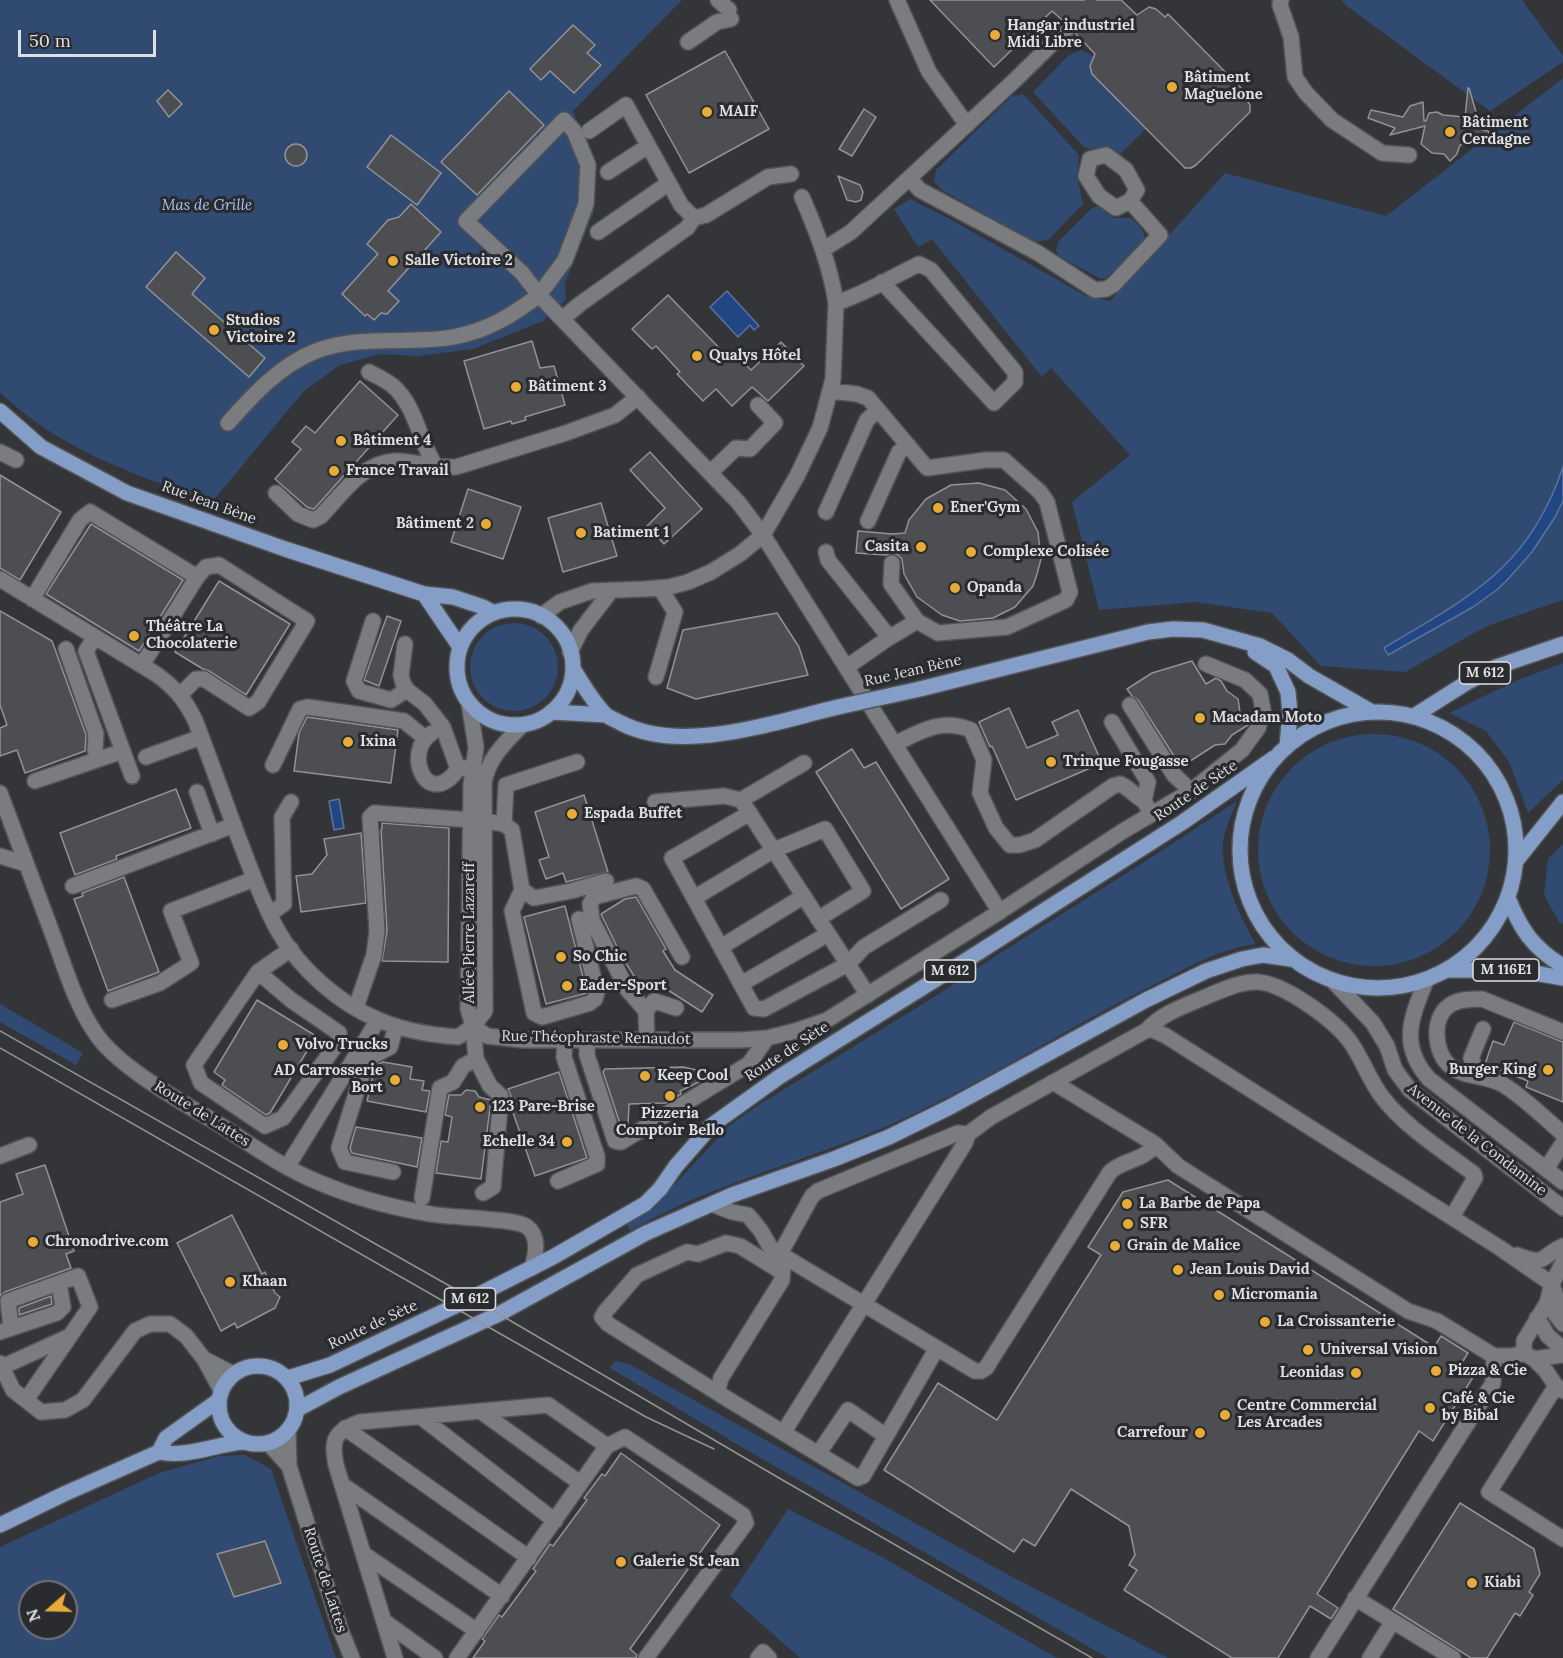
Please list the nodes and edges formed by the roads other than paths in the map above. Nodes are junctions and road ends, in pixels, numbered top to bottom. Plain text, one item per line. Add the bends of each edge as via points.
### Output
1 (897, 0) edge
2 (1281, 0) edge
3 (726, 10) edge
4 (1069, 27) tunnel mouth
5 (688, 42) dead end
6 (967, 125) junction
7 (589, 131) dead end
8 (648, 146) junction
9 (1409, 155) dead end
10 (608, 172) dead end
11 (791, 174) dead end
12 (909, 178) junction
13 (669, 183) junction
14 (802, 197) dead end
15 (1130, 201) dead end
16 (694, 218) junction
17 (598, 232) dead end
18 (824, 249) junction
19 (882, 282) junction
20 (539, 295) junction
21 (837, 303) junction
22 (562, 319) junction
23 (369, 372) dead end
24 (830, 391) junction
25 (638, 397) junction
26 (758, 405) dead end
27 (878, 410) junction
28 (0, 411) edge
29 (228, 423) dead end
30 (908, 445) junction
31 (0, 452) edge
32 (16, 460) dead end
33 (436, 468) junction
34 (710, 473) junction
35 (276, 493) dead end
36 (826, 512) dead end
37 (868, 520) dead end
38 (763, 535) junction
39 (825, 552) dead end
40 (892, 563) dead end
41 (197, 578) junction
42 (0, 579) edge
43 (660, 588) junction
44 (611, 591) junction
45 (424, 594) junction
46 (32, 599) junction
47 (494, 613) junction
48 (542, 616) junction
49 (374, 621) dead end
50 (917, 621) junction
51 (95, 637) junction
52 (1230, 637) junction
53 (889, 638) junction
54 (405, 644) dead end
55 (1563, 644) edge
56 (460, 647) junction
57 (66, 649) dead end
58 (570, 651) junction
59 (1206, 664) dead end
60 (142, 665) junction
61 (847, 667) junction
62 (573, 669) junction
63 (656, 677) dead end
64 (407, 690) junction
65 (180, 695) junction
66 (469, 703) junction
67 (1130, 705) dead end
68 (551, 712) junction
69 (1372, 712) junction
70 (606, 715) junction
71 (1414, 716) junction
72 (1112, 722) dead end
73 (522, 725) junction
74 (442, 727) junction
75 (201, 737) junction
76 (425, 738) junction
77 (895, 744) junction
78 (1287, 746) junction
79 (123, 751) junction
80 (146, 757) dead end
81 (1274, 758) junction
82 (99, 759) junction
83 (577, 762) dead end
84 (804, 763) dead end
85 (273, 765) dead end
86 (465, 768) junction
87 (132, 776) dead end
88 (35, 781) dead end
89 (1191, 791) junction
90 (197, 792) dead end
91 (0, 793) edge
92 (291, 802) dead end
93 (655, 802) dead end
94 (1563, 802) edge
95 (746, 806) junction
96 (1147, 807) junction
97 (478, 821) junction
98 (504, 824) junction
99 (234, 825) junction
100 (212, 834) junction
101 (774, 850) junction
102 (0, 856) edge
103 (1516, 861) junction
104 (26, 864) junction
105 (254, 879) junction
106 (606, 881) dead end
107 (73, 886) dead end
108 (522, 890) junction
109 (804, 896) junction
110 (694, 898) junction
111 (1508, 898) junction
112 (941, 900) dead end
113 (485, 909) junction
114 (512, 911) junction
115 (1000, 912) junction
116 (270, 915) junction
117 (579, 919) dead end
118 (818, 919) junction
119 (828, 934) junction
120 (721, 947) junction
121 (291, 949) junction
122 (682, 957) dead end
123 (1291, 959) junction
124 (848, 964) junction
125 (1563, 966) edge
126 (1449, 970) junction
127 (258, 972) junction
128 (1563, 978) edge
129 (1426, 981) junction
130 (1334, 982) junction
131 (741, 984) junction
132 (867, 995) junction
133 (111, 1000) dead end
134 (356, 1007) junction
135 (676, 1008) dead end
136 (646, 1011) junction
137 (378, 1020) junction
138 (396, 1026) junction
139 (473, 1026) junction
140 (1483, 1029) dead end
141 (1147, 1030) junction
142 (1563, 1032) edge
143 (767, 1038) junction
144 (565, 1040) junction
145 (587, 1040) junction
146 (647, 1040) junction
147 (476, 1059) junction
148 (1479, 1075) junction
149 (1053, 1082) junction
150 (968, 1134) junction
151 (1563, 1134) edge
152 (1563, 1143) edge
153 (1155, 1144) junction
154 (29, 1145) dead end
155 (0, 1156) edge
156 (287, 1167) junction
157 (1546, 1169) junction
158 (393, 1172) dead end
159 (558, 1181) dead end
160 (1563, 1182) edge
161 (483, 1193) dead end
162 (422, 1198) dead end
163 (711, 1204) junction
164 (1563, 1208) edge
165 (1452, 1217) junction
166 (1563, 1246) edge
167 (1500, 1248) junction
168 (780, 1254) junction
169 (1563, 1262) edge
170 (532, 1268) junction
171 (782, 1272) junction
172 (60, 1283) junction
173 (1552, 1284) junction
174 (1547, 1303) junction
175 (865, 1304) junction
176 (1563, 1306) edge
177 (1537, 1318) junction
178 (1563, 1324) edge
179 (6, 1330) edge
180 (70, 1336) junction
181 (936, 1348) junction
182 (1563, 1349) edge
183 (1563, 1354) edge
184 (1494, 1356) junction
185 (1529, 1356) junction
186 (204, 1359) junction
187 (1, 1365) edge
188 (233, 1374) junction
189 (288, 1378) junction
190 (1559, 1389) edge
191 (6, 1393) edge
192 (220, 1395) junction
193 (721, 1395) junction
194 (26, 1400) junction
195 (298, 1409) junction
196 (480, 1411) junction
197 (421, 1417) junction
198 (345, 1428) junction
199 (288, 1431) junction
200 (783, 1433) junction
201 (886, 1436) junction
202 (244, 1442) junction
203 (268, 1443) junction
204 (607, 1446) junction
205 (159, 1452) junction
206 (818, 1454) junction
207 (289, 1466) junction
208 (580, 1483) junction
209 (344, 1486) junction
210 (555, 1521) junction
211 (0, 1525) edge
212 (1563, 1539) edge
213 (365, 1555) junction
214 (528, 1558) junction
215 (502, 1596) junction
216 (1355, 1598) junction
217 (384, 1621) junction
218 (1393, 1621) junction
219 (477, 1631) junction
220 (352, 1658) edge
221 (395, 1658) edge
222 (435, 1658) edge
223 (457, 1658) edge
224 (646, 1658) edge
225 (758, 1658) edge
226 (769, 1658) edge
227 (1318, 1658) edge
228 (1370, 1658) edge
229 (1453, 1658) edge

1 - 6 street via 929,72
2 - 9 street via 1291,38 1295,77 1306,93 1332,120 1382,153
3 - 5 street via 717,22
4 - 6 street
6 - 12 street
7 - 8 street via 626,105
8 - 10 street
8 - 13 street
11 - 16 street via 768,177 706,215
12 - 15 street via 920,190 1101,290 1113,285 1160,235
12 - 18 street via 851,232
13 - 16 street via 681,205
13 - 17 street
14 - 18 street
16 - 22 street via 687,228
18 - 21 street
19 - 19 street via 919,264 931,270 1015,372 1015,382 994,403
19 - 21 street
20 - 20 street via 565,260 586,204 588,165 574,131 564,120 466,221 522,273
20 - 22 street
20 - 29 street via 495,325 454,337 363,340 315,351 260,387
21 - 24 street
22 - 25 street
23 - 33 street via 404,397
24 - 27 street via 868,398
24 - 38 street via 820,428
25 - 33 street via 615,415 566,433 456,467
25 - 34 street
26 - 34 street via 775,423 750,449 736,448
27 - 30 street
27 - 36 street via 867,420
28 - 45 main road, Rue Jean Bène via 41,447 127,493
30 - 37 street via 899,452
30 - 50 street via 927,468 1004,460 1040,492 1049,508 1070,592 1066,600 1007,627 938,633
31 - 32 street
33 - 35 street via 392,461 365,471 313,520 298,514
34 - 38 street
38 - 43 street via 711,572
38 - 61 street
39 - 53 street
40 - 50 street via 891,584
41 - 46 street via 90,512 80,520
41 - 60 street
41 - 65 street via 206,567 219,565 307,621 258,702 249,708 204,679 196,679
42 - 46 street
43 - 44 street
43 - 63 street via 675,612
44 - 48 street via 592,591 560,602
44 - 58 street
45 - 47 main road, Rue Jean Bène via 453,597
45 - 56 main road
46 - 51 street
47 - 48 main road via 518,609
47 - 56 main road via 477,623
48 - 58 main road via 560,631
49 - 64 street via 354,681 356,688 391,700
50 - 53 street
51 - 60 street
51 - 79 street via 87,651
52 - 69 main road, Rue Jean Bène via 1288,660
52 - 70 main road, Rue Jean Bène, bridge via 1203,630 1148,632 920,689 687,738 631,728
52 - 78 main road, Rue Jean Bène via 1276,666 1288,692
53 - 61 street
54 - 64 street via 401,675
55 - 71 main road, M 612 via 1496,667
56 - 66 main road via 457,676
57 - 82 street via 96,734
58 - 62 main road
59 - 89 street, Rue Théophraste Renaudot via 1245,680 1260,694 1263,710 1258,728 1242,750
60 - 65 street
61 - 77 street
62 - 68 main road via 566,693
62 - 70 main road, Rue Jean Bène
64 - 74 street via 425,704
65 - 75 street
66 - 73 main road via 502,724
66 - 86 street, Allée Pierre Lazareff via 476,747
67 - 89 street via 1174,775
68 - 70 main road, Rue Jean Bène
68 - 73 main road
69 - 71 main road
69 - 78 main road via 1341,716 1312,728
71 - 103 main road via 1449,731 1478,756 1500,786 1513,823
72 - 96 street via 1148,782
73 - 97 street, Allée Pierre Lazareff via 500,748 487,770
74 - 76 street
74 - 86 street
75 - 80 street
75 - 99 street
76 - 85 street via 404,721 308,707 300,710
76 - 86 street via 418,751 420,767 431,784 445,784
77 - 96 street via 925,729 946,724 970,730 984,760 980,792 996,828 1010,845 1035,840 1120,784
77 - 115 street
78 - 81 main road
79 - 82 street
79 - 87 street
81 - 123 main road via 1253,789 1247,807 1240,862 1248,898 1265,932
81 - 170 main road, Route de Sète / M 612 via 1183,822 779,1077 712,1125 645,1204
82 - 88 street
83 - 98 street via 506,785
84 - 95 street
86 - 97 street, Allée Pierre Lazareff
89 - 96 street, Rue Théophraste Renaudot via 1181,798
90 - 100 street
91 - 104 street, Route de Lattes
92 - 116 street via 282,817 284,904
93 - 95 street via 724,796
94 - 103 main road
95 - 101 street
95 - 110 street via 672,858
96 - 115 street, Rue Théophraste Renaudot
97 - 98 street
97 - 113 street, Allée Pierre Lazareff
97 - 134 street via 374,813 370,818 377,931 374,955
97 - 139 street, Allée Pierre Lazareff via 468,992
98 - 108 street via 512,830
99 - 100 street
99 - 105 street
100 - 107 street
101 - 109 street
101 - 110 street
101 - 118 street via 825,829 863,891
102 - 104 street
103 - 111 main road
104 - 156 street, Route de Lattes via 77,1000 96,1035 157,1086
105 - 116 street
105 - 133 street via 171,911 191,963 160,983
106 - 108 street via 534,898
108 - 114 street
109 - 118 street
109 - 120 street
110 - 120 street
111 - 125 main road, M 116E1 via 1533,944
111 - 126 main road via 1494,926 1474,951
112 - 124 street via 864,947
113 - 114 street
113 - 139 street, Allée Pierre Lazareff via 485,1011
114 - 117 street via 534,1013 542,1017 595,999 597,992
115 - 132 street, Rue Théophraste Renaudot
116 - 121 street
118 - 119 street
119 - 124 street
119 - 131 street
120 - 131 street
121 - 127 street
121 - 134 street via 322,983
122 - 136 street via 643,889 636,886 594,897 590,904 592,920 627,989
123 - 130 main road
123 - 163 main road, M 612 via 1263,956 1206,971 889,1137
124 - 131 street via 764,1009 754,1008
124 - 132 street
126 - 128 main road, M 116E1 via 1517,970
126 - 129 main road
127 - 127 street via 194,1065 201,1083 265,1126 283,1118 339,1041 339,1033
129 - 130 main road via 1380,989
129 - 157 street, Avenue de la Condamine via 1410,1029 1410,1044 1421,1070
130 - 164 street, Avenue de la Condamine via 1373,1023 1395,1070 1410,1090
132 - 143 street, Rue Théophraste Renaudot via 827,1020
134 - 137 street
135 - 136 street via 654,1001
136 - 146 street
137 - 138 street
137 - 156 street
138 - 139 street via 458,1037
138 - 158 street via 390,1047 368,1059 339,1149 345,1162
139 - 144 street, Rue Théophraste Renaudot via 487,1036
139 - 147 street
140 - 148 street via 1471,1058
141 - 149 street
141 - 165 street via 1166,1036
141 - 165 street via 1157,1020 1244,983 1271,985 1315,1009 1357,1051 1382,1098 1408,1124 1474,1173 1475,1178
142 - 148 street via 1482,999 1449,1005 1440,1018 1436,1035 1439,1049 1448,1065 1464,1074
143 - 145 street via 749,1064 621,1142 615,1142 586,1055
143 - 146 street, Rue Théophraste Renaudot
144 - 145 street, Rue Théophraste Renaudot
144 - 159 street via 564,1057 597,1164
145 - 146 street, Rue Théophraste Renaudot
147 - 161 street via 490,1086 501,1096 493,1187
147 - 162 street via 463,1066 453,1082 440,1088
148 - 151 street via 1502,1084
149 - 150 street
149 - 153 street
150 - 168 street via 958,1133 816,1192
150 - 175 street
152 - 157 street
153 - 181 street via 1147,1155 1110,1172 986,1368 975,1371
153 - 184 street via 1178,1166 1398,1305 1437,1321
154 - 155 street
156 - 170 street, Route de Lattes via 350,1194 412,1210 518,1223 534,1236 536,1256
157 - 160 street, Avenue de la Condamine
163 - 168 street via 748,1215 770,1247
163 - 195 main road, M 612 via 646,1233 498,1314
165 - 167 street
166 - 167 street via 1541,1261 1531,1261
167 - 173 street
168 - 171 street
168 - 175 street
169 - 173 street
170 - 189 main road, Route de Sète / M 612 via 330,1365
171 - 193 street via 782,1280 721,1378
171 - 193 street via 740,1246 726,1243 698,1254 687,1252 638,1275 602,1317
172 - 179 street via 8,1301
172 - 179 street via 63,1307 57,1313
172 - 180 street via 78,1276 90,1307
173 - 174 street
173 - 176 street via 1558,1303
174 - 177 street
174 - 178 street
175 - 181 street
175 - 200 street
177 - 182 street via 1548,1336
177 - 185 street via 1524,1341
180 - 187 street
180 - 194 street
181 - 201 street
183 - 185 street
184 - 185 street
184 - 216 street via 1493,1383
185 - 190 street
186 - 188 street
186 - 192 street
186 - 194 street via 186,1336 170,1324 150,1324 135,1330 83,1400 65,1410 41,1412
187 - 191 street
188 - 189 main road via 248,1366 264,1365
188 - 192 main road
189 - 195 main road via 298,1398
190 - 212 street via 1489,1492
191 - 194 street
192 - 202 main road via 224,1425
192 - 205 main road via 166,1438
193 - 200 street
195 - 199 main road
196 - 197 street
196 - 204 street via 548,1406
196 - 208 street
197 - 198 street via 360,1422
197 - 210 street
198 - 209 street via 335,1438 333,1448
198 - 214 street
199 - 203 main road
199 - 207 street, Route de Lattes
200 - 206 street
201 - 206 street via 858,1478
201 - 206 street via 848,1410
202 - 203 main road
202 - 205 main road via 172,1455
203 - 207 street, Route de Lattes
204 - 208 street
204 - 224 street via 626,1437 743,1515 746,1523
205 - 211 main road
207 - 220 street, Route de Lattes
208 - 210 street
209 - 213 street
209 - 215 street
210 - 214 street
213 - 217 street
213 - 219 street
214 - 215 street
215 - 219 street
216 - 218 street
216 - 227 street
217 - 221 street
217 - 222 street
218 - 228 street
218 - 229 street
219 - 223 street
225 - 226 street via 763,1652

